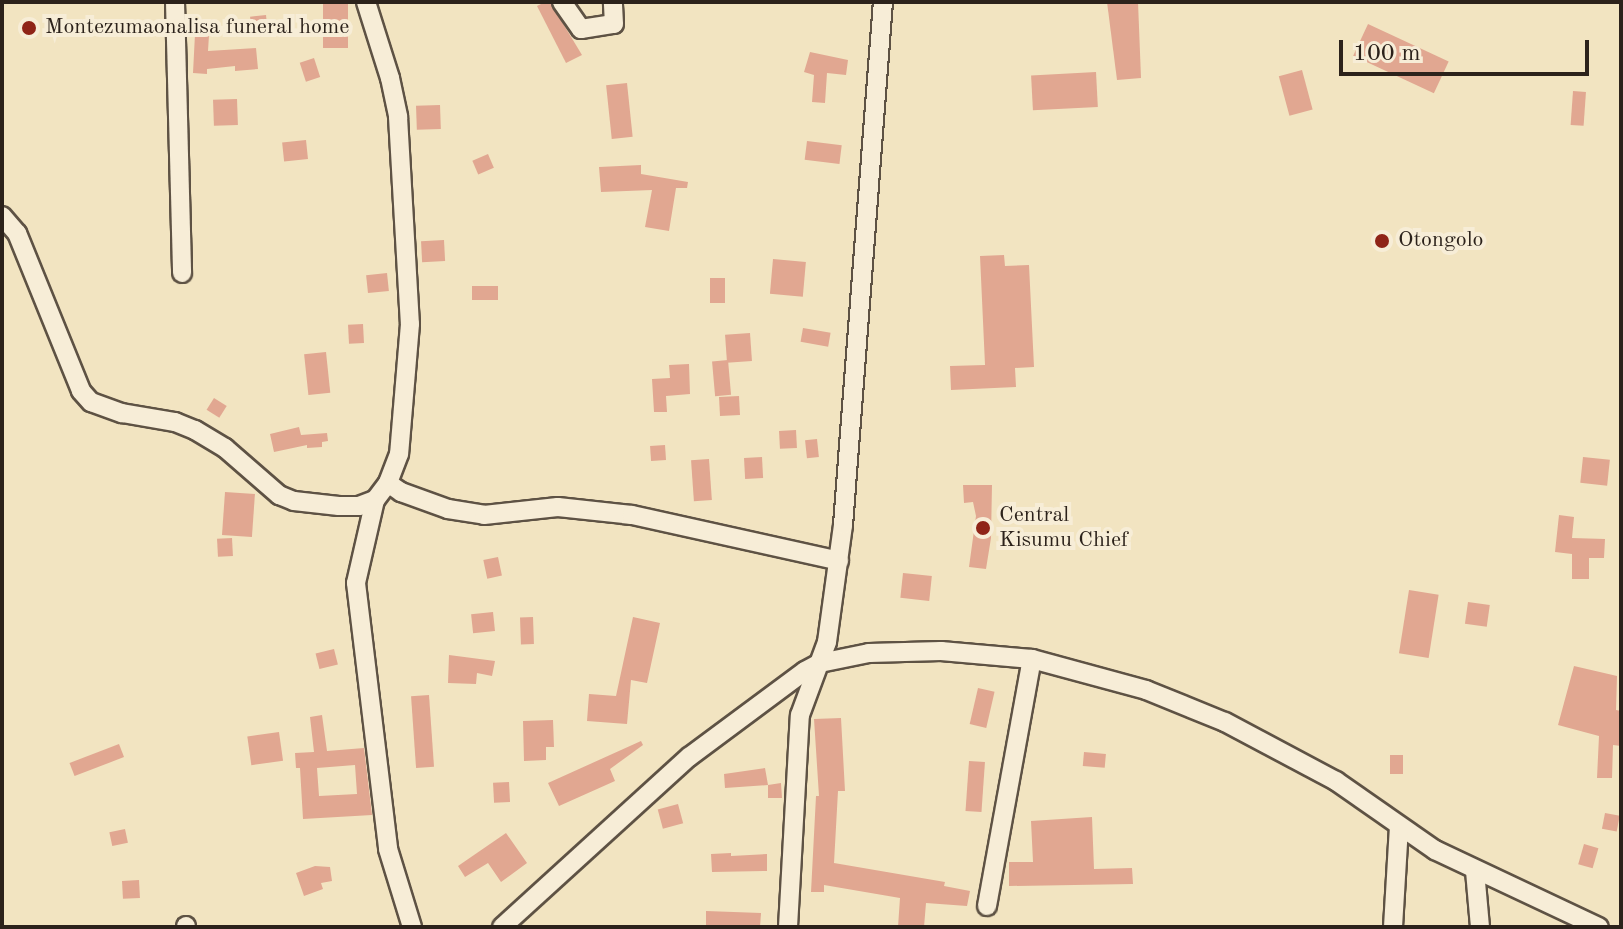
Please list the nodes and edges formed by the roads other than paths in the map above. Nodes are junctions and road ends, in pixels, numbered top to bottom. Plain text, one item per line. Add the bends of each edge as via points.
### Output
1 (175, 2) edge
2 (366, 2) edge
3 (562, 2) edge
4 (613, 2) edge
5 (883, 2) edge
6 (2, 216) edge
7 (182, 273) dead end
8 (388, 483) junction
9 (375, 500) junction
10 (839, 561) junction
11 (1032, 659) junction
12 (820, 663) junction
13 (1399, 827) junction
14 (1475, 871) junction
15 (987, 906) dead end
16 (412, 927) edge
17 (502, 927) edge
18 (788, 927) edge
19 (1393, 927) edge
20 (1480, 927) edge
21 (1599, 927) edge

1 - 7 street
2 - 8 street via 398,117 410,324 399,454
3 - 4 street via 581,29 614,24
5 - 10 street
6 - 9 street via 17,233 81,391 91,402 195,430 225,448 260,482 294,501 359,506
8 - 9 street
8 - 10 street via 448,509 497,515 558,507 632,515
9 - 16 street via 356,583 388,849
10 - 12 street
11 - 12 street via 883,652
11 - 13 street via 1146,690 1225,722 1303,761
11 - 15 street
12 - 17 street via 689,757
12 - 18 street via 800,715
13 - 14 street
13 - 19 street
14 - 20 street
14 - 21 street

